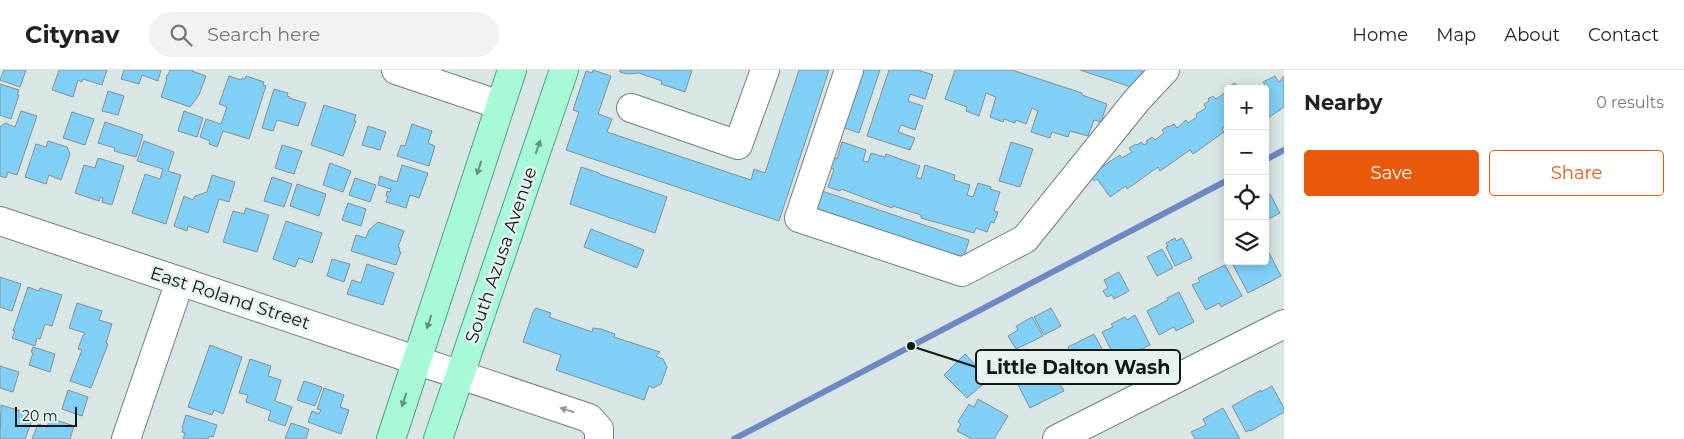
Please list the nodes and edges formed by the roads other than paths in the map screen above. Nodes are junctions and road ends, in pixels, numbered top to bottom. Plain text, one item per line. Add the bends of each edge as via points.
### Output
1 (396, 70) edge
2 (512, 70) edge
3 (564, 70) edge
4 (765, 70) edge
5 (849, 70) edge
6 (1163, 70) edge
7 (500, 105) junction
8 (631, 108) dead end
9 (0, 221) edge
10 (180, 281) junction
11 (1284, 324) edge
12 (416, 360) junction
13 (460, 375) junction
14 (126, 439) edge
15 (391, 439) edge
16 (438, 439) edge
17 (599, 439) edge
18 (1057, 439) edge

1 - 7 street
2 - 7 main road
13 -> 3 main road, South Azusa Avenue
4 - 8 street via 738,145
5 - 6 street via 799,218 962,272 1025,239
7 -> 12 main road
9 - 10 street, East Roland Street
10 - 12 street, East Roland Street
10 - 14 street
11 - 18 street
12 - 13 street, East Roland Street
12 -> 15 main road
13 - 16 main road, South Azusa Avenue
17 -> 13 street, East Roland Street via 600,429 589,418

